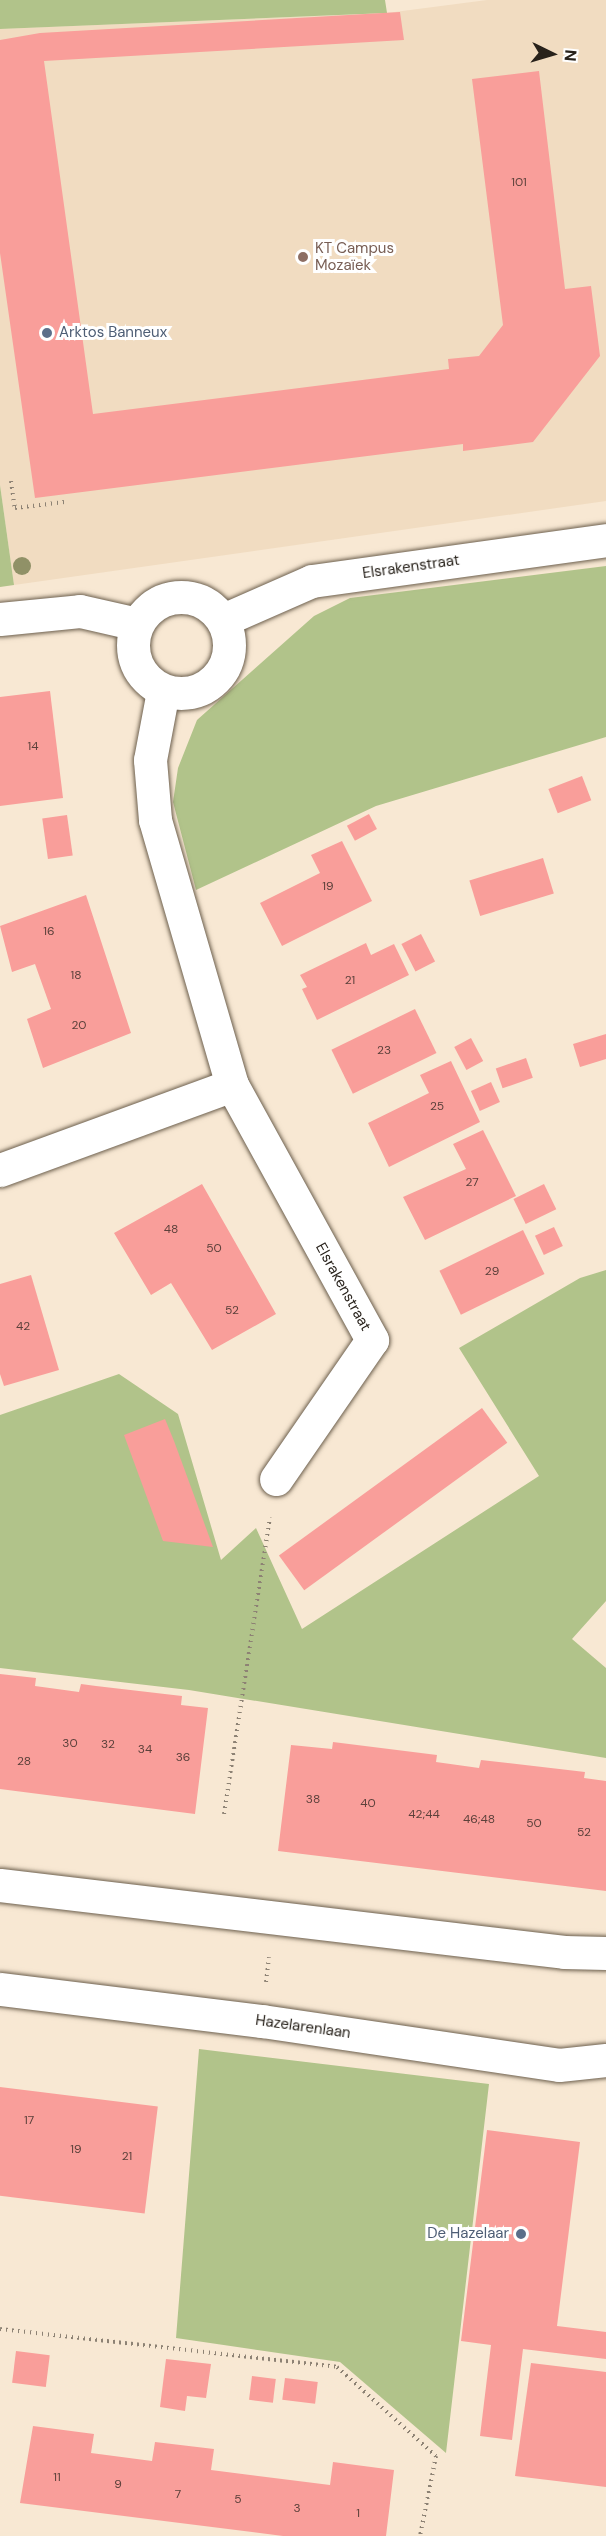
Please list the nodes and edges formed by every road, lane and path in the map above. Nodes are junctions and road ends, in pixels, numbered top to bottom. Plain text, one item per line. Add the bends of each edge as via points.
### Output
1 (11, 481) dead end
2 (65, 502) dead end
3 (606, 540) edge
4 (0, 619) edge
5 (223, 620) junction
6 (137, 624) junction
7 (163, 691) junction
8 (232, 1085) junction
9 (0, 1170) edge
10 (276, 1479) joint
11 (224, 1814) dead end
12 (0, 1885) edge
13 (273, 1917) junction
14 (606, 1953) edge
15 (0, 1989) edge
16 (262, 2021) junction
17 (606, 2060) edge
18 (0, 2329) edge
19 (420, 2536) edge

1 - 2 path via 15,508
3 - 5 street, Elsrakenstraat via 312,581
4 - 6 street via 80,611
5 - 6 street via 210,604 189,597 168,597 150,607
5 - 7 street via 230,639 228,659 218,677 202,689 183,694
6 - 7 street via 132,643 136,663 147,680
7 - 8 street, Elsrakenstraat via 150,759 155,820
8 - 9 street
8 - 10 street, Elsrakenstraat via 372,1340
10 - 11 path
12 - 13 street
13 - 14 street via 564,1952
13 - 16 path
15 - 16 street, Hazelarenlaan
16 - 17 street, Hazelarenlaan via 559,2065
18 - 19 path via 337,2367 435,2456

